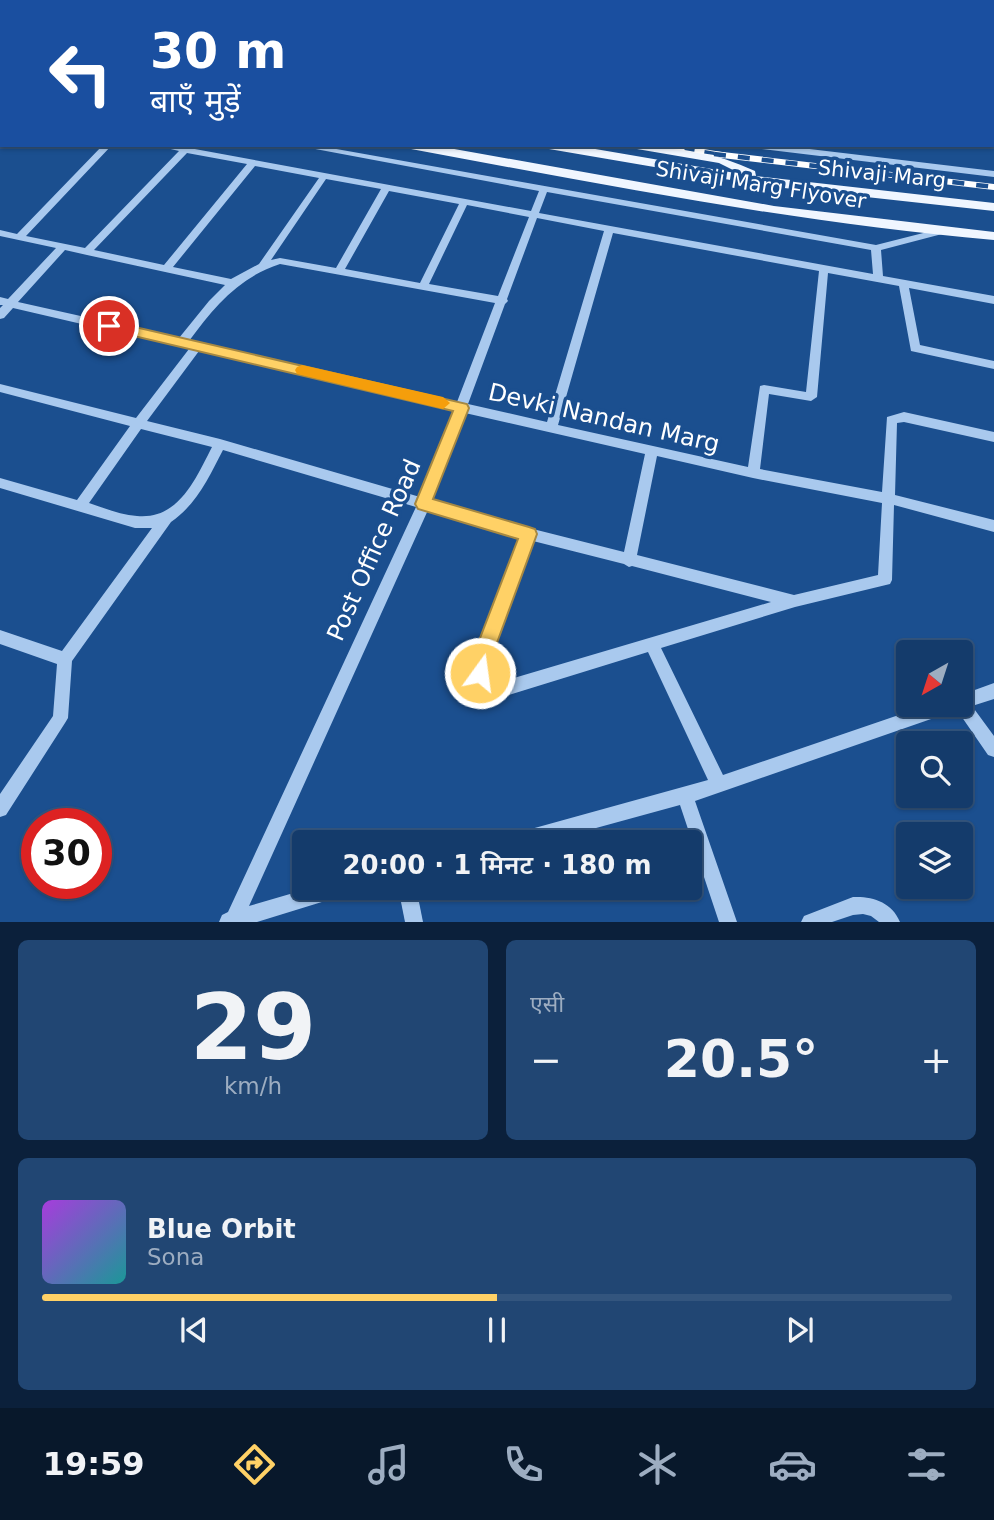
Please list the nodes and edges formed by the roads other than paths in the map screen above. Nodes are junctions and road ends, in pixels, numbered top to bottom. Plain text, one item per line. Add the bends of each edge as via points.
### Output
1 (106, 147) edge
2 (169, 147) edge
3 (309, 147) edge
4 (422, 147) edge
5 (561, 147) edge
6 (648, 147) edge
7 (768, 147) edge
8 (868, 147) edge
9 (185, 150) junction
10 (871, 161) junction
11 (253, 162) junction
12 (994, 174) edge
13 (324, 176) junction
14 (766, 182) junction
15 (387, 187) junction
16 (543, 191) junction
17 (465, 201) junction
18 (994, 207) edge
19 (537, 214) junction
20 (610, 228) junction
21 (939, 232) junction
22 (0, 233) edge
23 (994, 236) edge
24 (19, 237) junction
25 (62, 247) junction
26 (876, 248) junction
27 (87, 252) junction
28 (263, 265) junction
29 (824, 267) junction
30 (166, 269) junction
31 (340, 270) junction
32 (878, 277) junction
33 (903, 282) junction
34 (232, 284) junction
35 (423, 286) junction
36 (994, 300) edge
37 (503, 301) junction
38 (6, 302) edge
39 (0, 316) edge
40 (182, 342) junction
41 (197, 346) junction
42 (994, 365) edge
43 (0, 387) edge
44 (462, 408) junction
45 (138, 423) junction
46 (551, 428) junction
47 (994, 437) edge
48 (220, 444) junction
49 (652, 450) junction
50 (753, 473) junction
51 (0, 483) edge
52 (890, 499) junction
53 (424, 504) junction
54 (80, 506) junction
55 (165, 520) junction
56 (994, 526) edge
57 (529, 534) junction
58 (629, 561) junction
59 (795, 601) junction
60 (0, 637) edge
61 (651, 643) junction
62 (65, 659) junction
63 (994, 691) edge
64 (973, 698) edge
65 (913, 718) edge
66 (972, 718) edge
67 (994, 749) edge
68 (719, 785) junction
69 (685, 796) junction
70 (0, 809) edge
71 (558, 830) edge
72 (301, 900) edge
73 (410, 900) edge
74 (231, 921) edge
75 (414, 922) edge
76 (728, 922) edge
77 (810, 922) edge
78 (891, 922) edge

1 - 24 street
2 - 9 street
3 - 16 street
4 - 21 main road, Shivaji Marg Flyover via 785,212
5 - 14 main road, Shivaji Marg Flyover
6 - 14 main road via 722,160
7 - 10 street
8 - 10 street
9 - 11 street
9 - 27 street
10 - 12 street
11 - 13 street
11 - 30 street
13 - 15 street
13 - 28 street
14 - 18 main road, Shivaji Marg
15 - 17 street
15 - 31 street
16 - 19 street, Post Office Road
16 - 26 street
17 - 19 street
17 - 35 street
19 - 20 street
19 - 37 street, Post Office Road
20 - 29 street
20 - 46 street
21 - 23 main road
21 - 26 street
22 - 24 street
24 - 25 street
25 - 27 street
25 - 38 street
26 - 32 street
27 - 30 street
28 - 31 street via 280,261
28 - 34 street
29 - 32 street
29 - 50 street via 811,397 764,389
30 - 34 street
31 - 35 street
32 - 33 street
33 - 36 street
33 - 42 street via 915,348
34 - 40 street via 216,297
35 - 37 street
37 - 44 street, Post Office Road
38 - 39 street
38 - 40 street, Devki Nandan Marg
40 - 41 street, Devki Nandan Marg
41 - 44 street, Devki Nandan Marg
41 - 45 street
43 - 45 street
44 - 46 street, Devki Nandan Marg
44 - 53 street, Post Office Road
45 - 48 street
45 - 54 street
46 - 49 street, Devki Nandan Marg
47 - 52 street via 904,417 891,420
48 - 53 street
48 - 55 street via 184,505
49 - 50 street, Devki Nandan Marg
49 - 58 street
50 - 52 street, Devki Nandan Marg
51 - 54 street
52 - 56 street, Devki Nandan Marg
52 - 59 street via 885,580
53 - 57 street
53 - 74 street, Post Office Road
54 - 55 street via 135,522
55 - 62 street
57 - 58 street
57 - 61 street via 481,659 485,685 496,691
58 - 59 street
59 - 61 street
60 - 62 street
61 - 68 street
62 - 70 street via 60,718
63 - 64 street
65 - 68 street
66 - 67 street
68 - 69 street
69 - 71 street
69 - 76 street
72 - 74 street
73 - 75 street
77 - 78 street via 854,905 870,905

